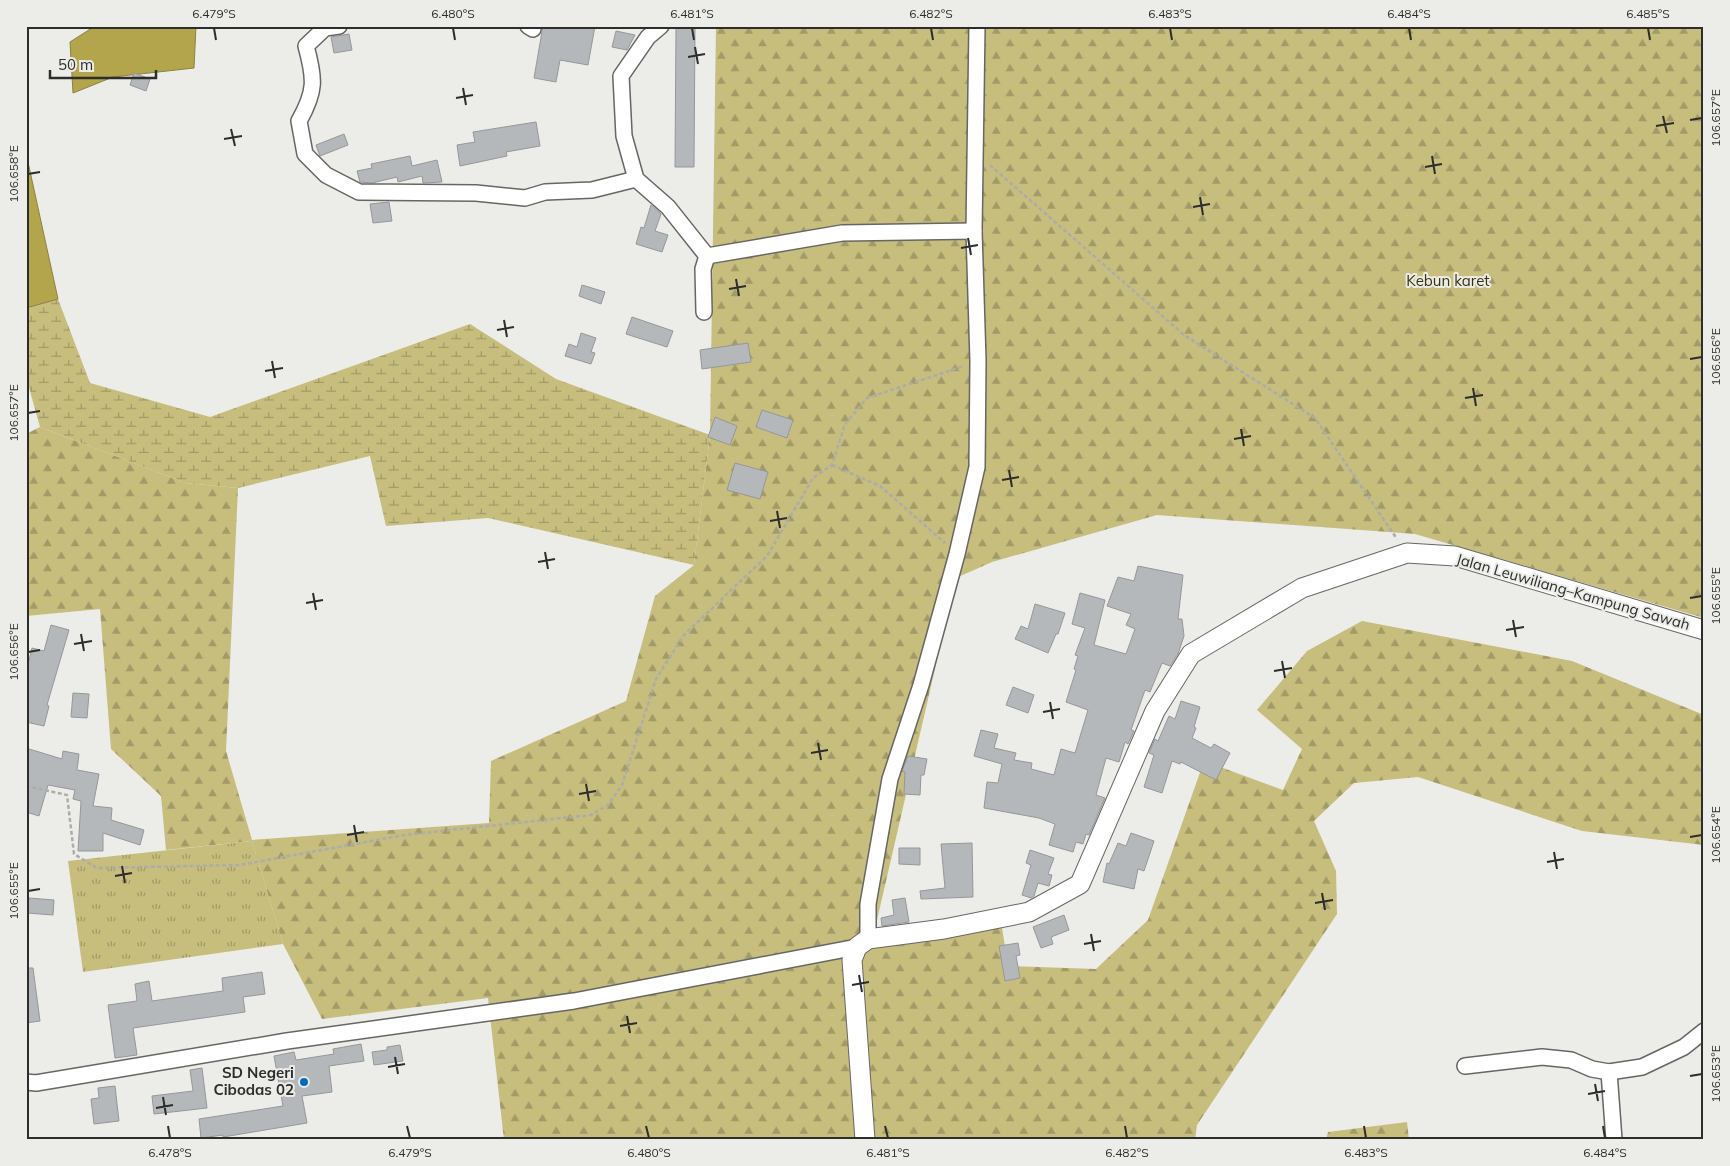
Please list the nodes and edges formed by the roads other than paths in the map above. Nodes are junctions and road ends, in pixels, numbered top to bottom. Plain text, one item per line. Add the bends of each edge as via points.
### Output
1 (339, 26) edge
2 (661, 26) edge
3 (977, 26) edge
4 (636, 179) junction
5 (974, 231) junction
6 (707, 256) junction
7 (704, 312) dead end
8 (1704, 630) edge
9 (862, 943) junction
10 (1704, 1031) edge
11 (1465, 1066) dead end
12 (1609, 1072) junction
13 (26, 1082) edge
14 (865, 1140) edge
15 (1614, 1140) edge

1 - 4 street via 325,28 306,46 312,68 311,99 299,121 305,154 326,175 359,192 476,193 526,198 545,192 592,190
2 - 4 street via 648,37 622,76 624,136
3 - 5 street
4 - 6 street via 668,207
5 - 6 street via 842,233
5 - 9 street via 977,467 921,685 890,779
6 - 7 street via 703,269
8 - 9 main road, Jalan Leuwiliang–Kampung Sawah via 1455,556 1407,553 1302,588 1191,654 1155,711 1080,884 1029,912
9 - 13 street via 574,1001
9 - 14 main road via 852,960
10 - 12 street via 1684,1047 1642,1067
11 - 12 street via 1542,1057 1571,1060
12 - 15 street

